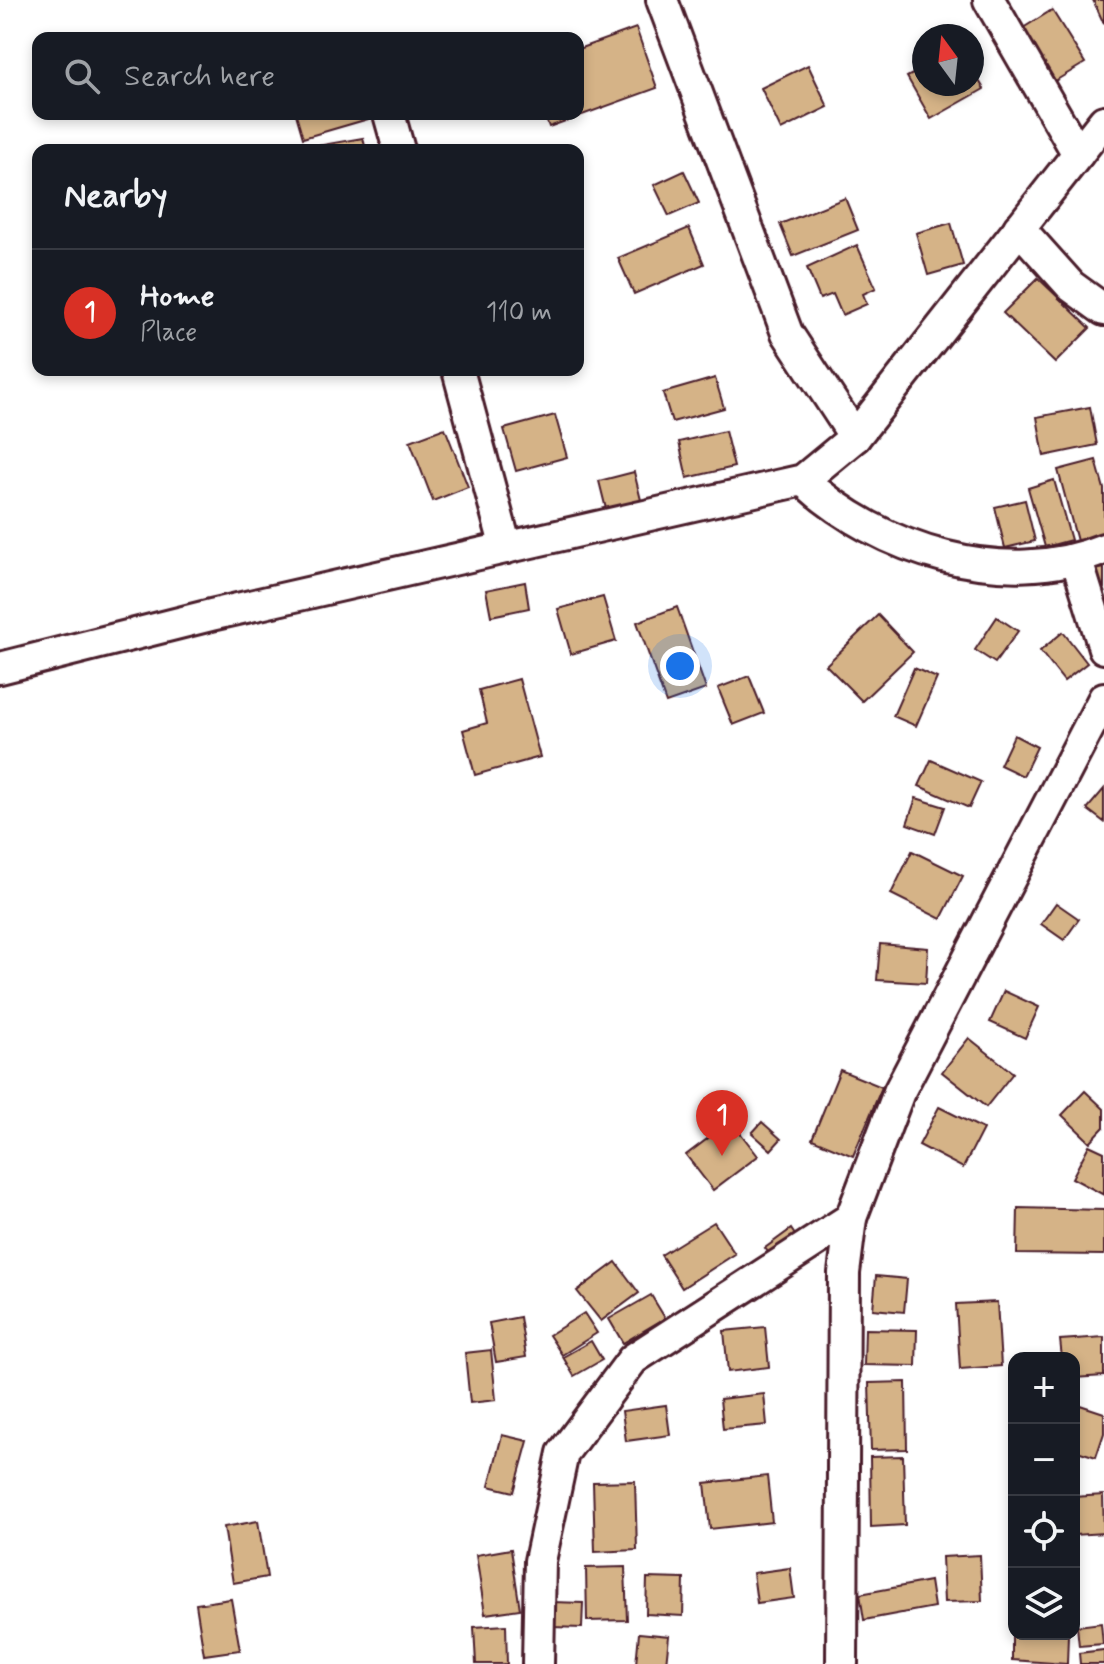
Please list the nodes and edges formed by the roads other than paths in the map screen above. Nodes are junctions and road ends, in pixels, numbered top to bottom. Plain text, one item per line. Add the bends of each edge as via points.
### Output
1 (662, 0) edge
2 (989, 0) edge
3 (391, 120) edge
4 (1104, 121) edge
5 (397, 144) edge
6 (1078, 154) junction
7 (1019, 228) junction
8 (1104, 310) edge
9 (460, 376) edge
10 (855, 437) junction
11 (803, 480) junction
12 (506, 548) junction
13 (1090, 555) edge
14 (1104, 648) edge
15 (0, 668) edge
16 (1104, 698) edge
17 (851, 1218) junction
18 (538, 1664) edge
19 (842, 1664) edge

1 - 10 street via 787,333
2 - 6 street
3 - 5 street
4 - 6 street
6 - 7 street
7 - 8 street via 1071,286
7 - 10 street
9 - 12 street
10 - 11 street
11 - 12 street
11 - 13 street via 831,506 893,540 969,561 1021,567
12 - 15 street
13 - 14 street
16 - 17 street via 899,1092
17 - 18 street via 633,1359 563,1453 540,1561
17 - 19 street via 844,1273

